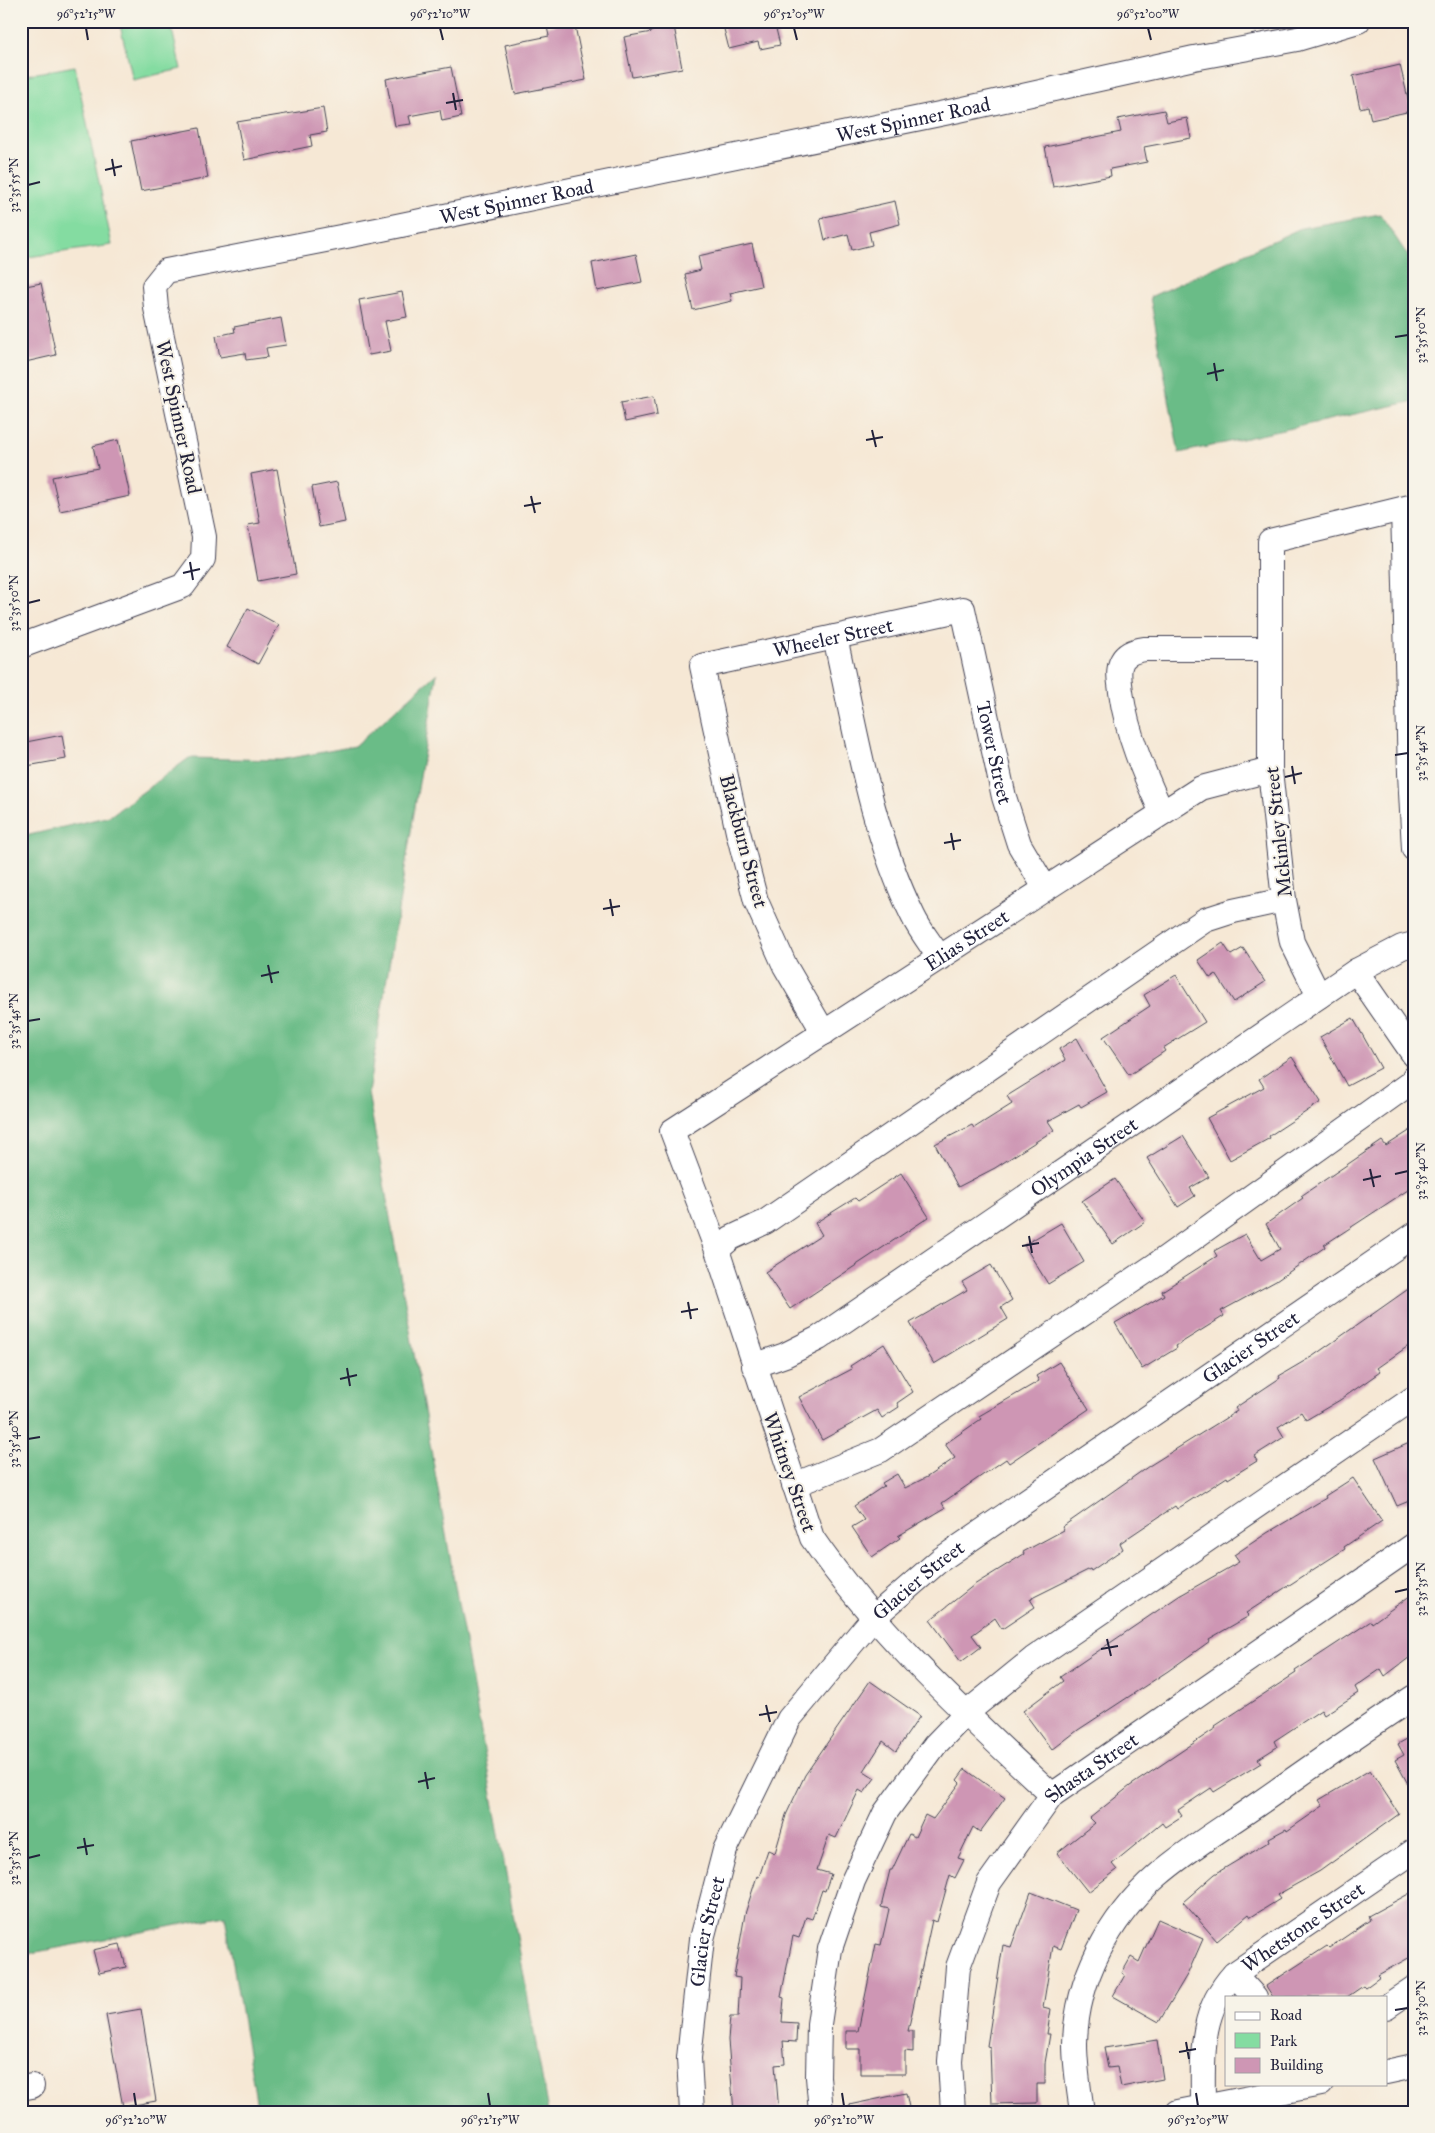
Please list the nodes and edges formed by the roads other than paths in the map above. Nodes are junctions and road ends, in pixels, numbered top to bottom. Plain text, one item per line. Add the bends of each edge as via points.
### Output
1 (1358, 21) edge
2 (1408, 508) edge
3 (963, 609) joint
4 (835, 637) junction
5 (21, 646) edge
6 (1270, 649) junction
7 (702, 666) joint
8 (1270, 770) junction
9 (1162, 813) junction
10 (1414, 849) edge
11 (1045, 888) junction
12 (1284, 900) junction
13 (1414, 944) edge
14 (940, 958) junction
15 (1356, 971) junction
16 (1319, 996) junction
17 (824, 1033) junction
18 (1414, 1055) edge
19 (1414, 1077) edge
20 (672, 1131) joint
21 (1414, 1235) edge
22 (717, 1250) junction
23 (754, 1366) junction
24 (1414, 1398) edge
25 (794, 1485) junction
26 (1414, 1545) edge
27 (874, 1617) junction
28 (1414, 1697) edge
29 (965, 1714) junction
30 (1052, 1795) junction
31 (1414, 1851) edge
32 (1234, 1974) junction
33 (1414, 1988) edge
34 (1254, 1996) edge
35 (1388, 2005) edge
36 (1414, 2066) edge
37 (1388, 2072) edge
38 (1311, 2086) edge
39 (1203, 2107) junction
40 (692, 2112) edge
41 (821, 2112) edge
42 (953, 2112) edge
43 (1082, 2112) edge
44 (1178, 2112) edge

1 - 5 street, West Spinner Road via 1297,39 166,271 154,286 156,308 204,537 202,559 183,586
2 - 6 street, Mckinley Street via 1270,541
2 - 10 street via 1410,773
3 - 4 street, Wheeler Street
3 - 11 street, Tower Street via 1004,797 1019,844
4 - 7 street, Wheeler Street
4 - 14 street via 876,820 895,877 914,918
6 - 8 street, Mckinley Street
6 - 9 street via 1145,648 1128,654 1122,662 1119,673 1128,731
7 - 17 street, Blackburn Street via 756,901 785,966
8 - 9 street, Elias Street via 1202,788
8 - 12 street, Mckinley Street
9 - 11 street, Elias Street
11 - 14 street, Elias Street
12 - 16 street, Mckinley Street via 1292,942
12 - 22 street via 1205,920 765,1222 731,1238
13 - 15 street, Olympia Street
14 - 17 street, Elias Street
15 - 16 street, Olympia Street
15 - 18 street
16 - 23 street, Olympia Street via 819,1338
17 - 20 street, Elias Street
19 - 25 street via 1413,1081 1160,1262 881,1450
20 - 22 street, Whitney Street
21 - 27 street, Glacier Street via 940,1560
22 - 23 street, Whitney Street
23 - 25 street, Whitney Street
24 - 29 street via 1033,1659
25 - 27 street, Whitney Street via 812,1538
26 - 30 street, Shasta Street
27 - 29 street, Whitney Street
27 - 40 street, Glacier Street via 789,1719 725,1850 702,1939 689,2058
28 - 43 street via 1157,1875 1132,1899 1111,1926 1080,1998 1075,2042
29 - 30 street, Whitney Street
29 - 41 street via 935,1745 885,1813 853,1881 830,1949 819,2024
30 - 42 street, Shasta Street via 989,1883 958,1967 950,2061
31 - 32 street, Whetstone Street
32 - 34 street
32 - 39 street, Whetstone Street via 1222,1987 1209,2018 1203,2044
33 - 35 street
36 - 37 street
38 - 39 street
39 - 44 street

